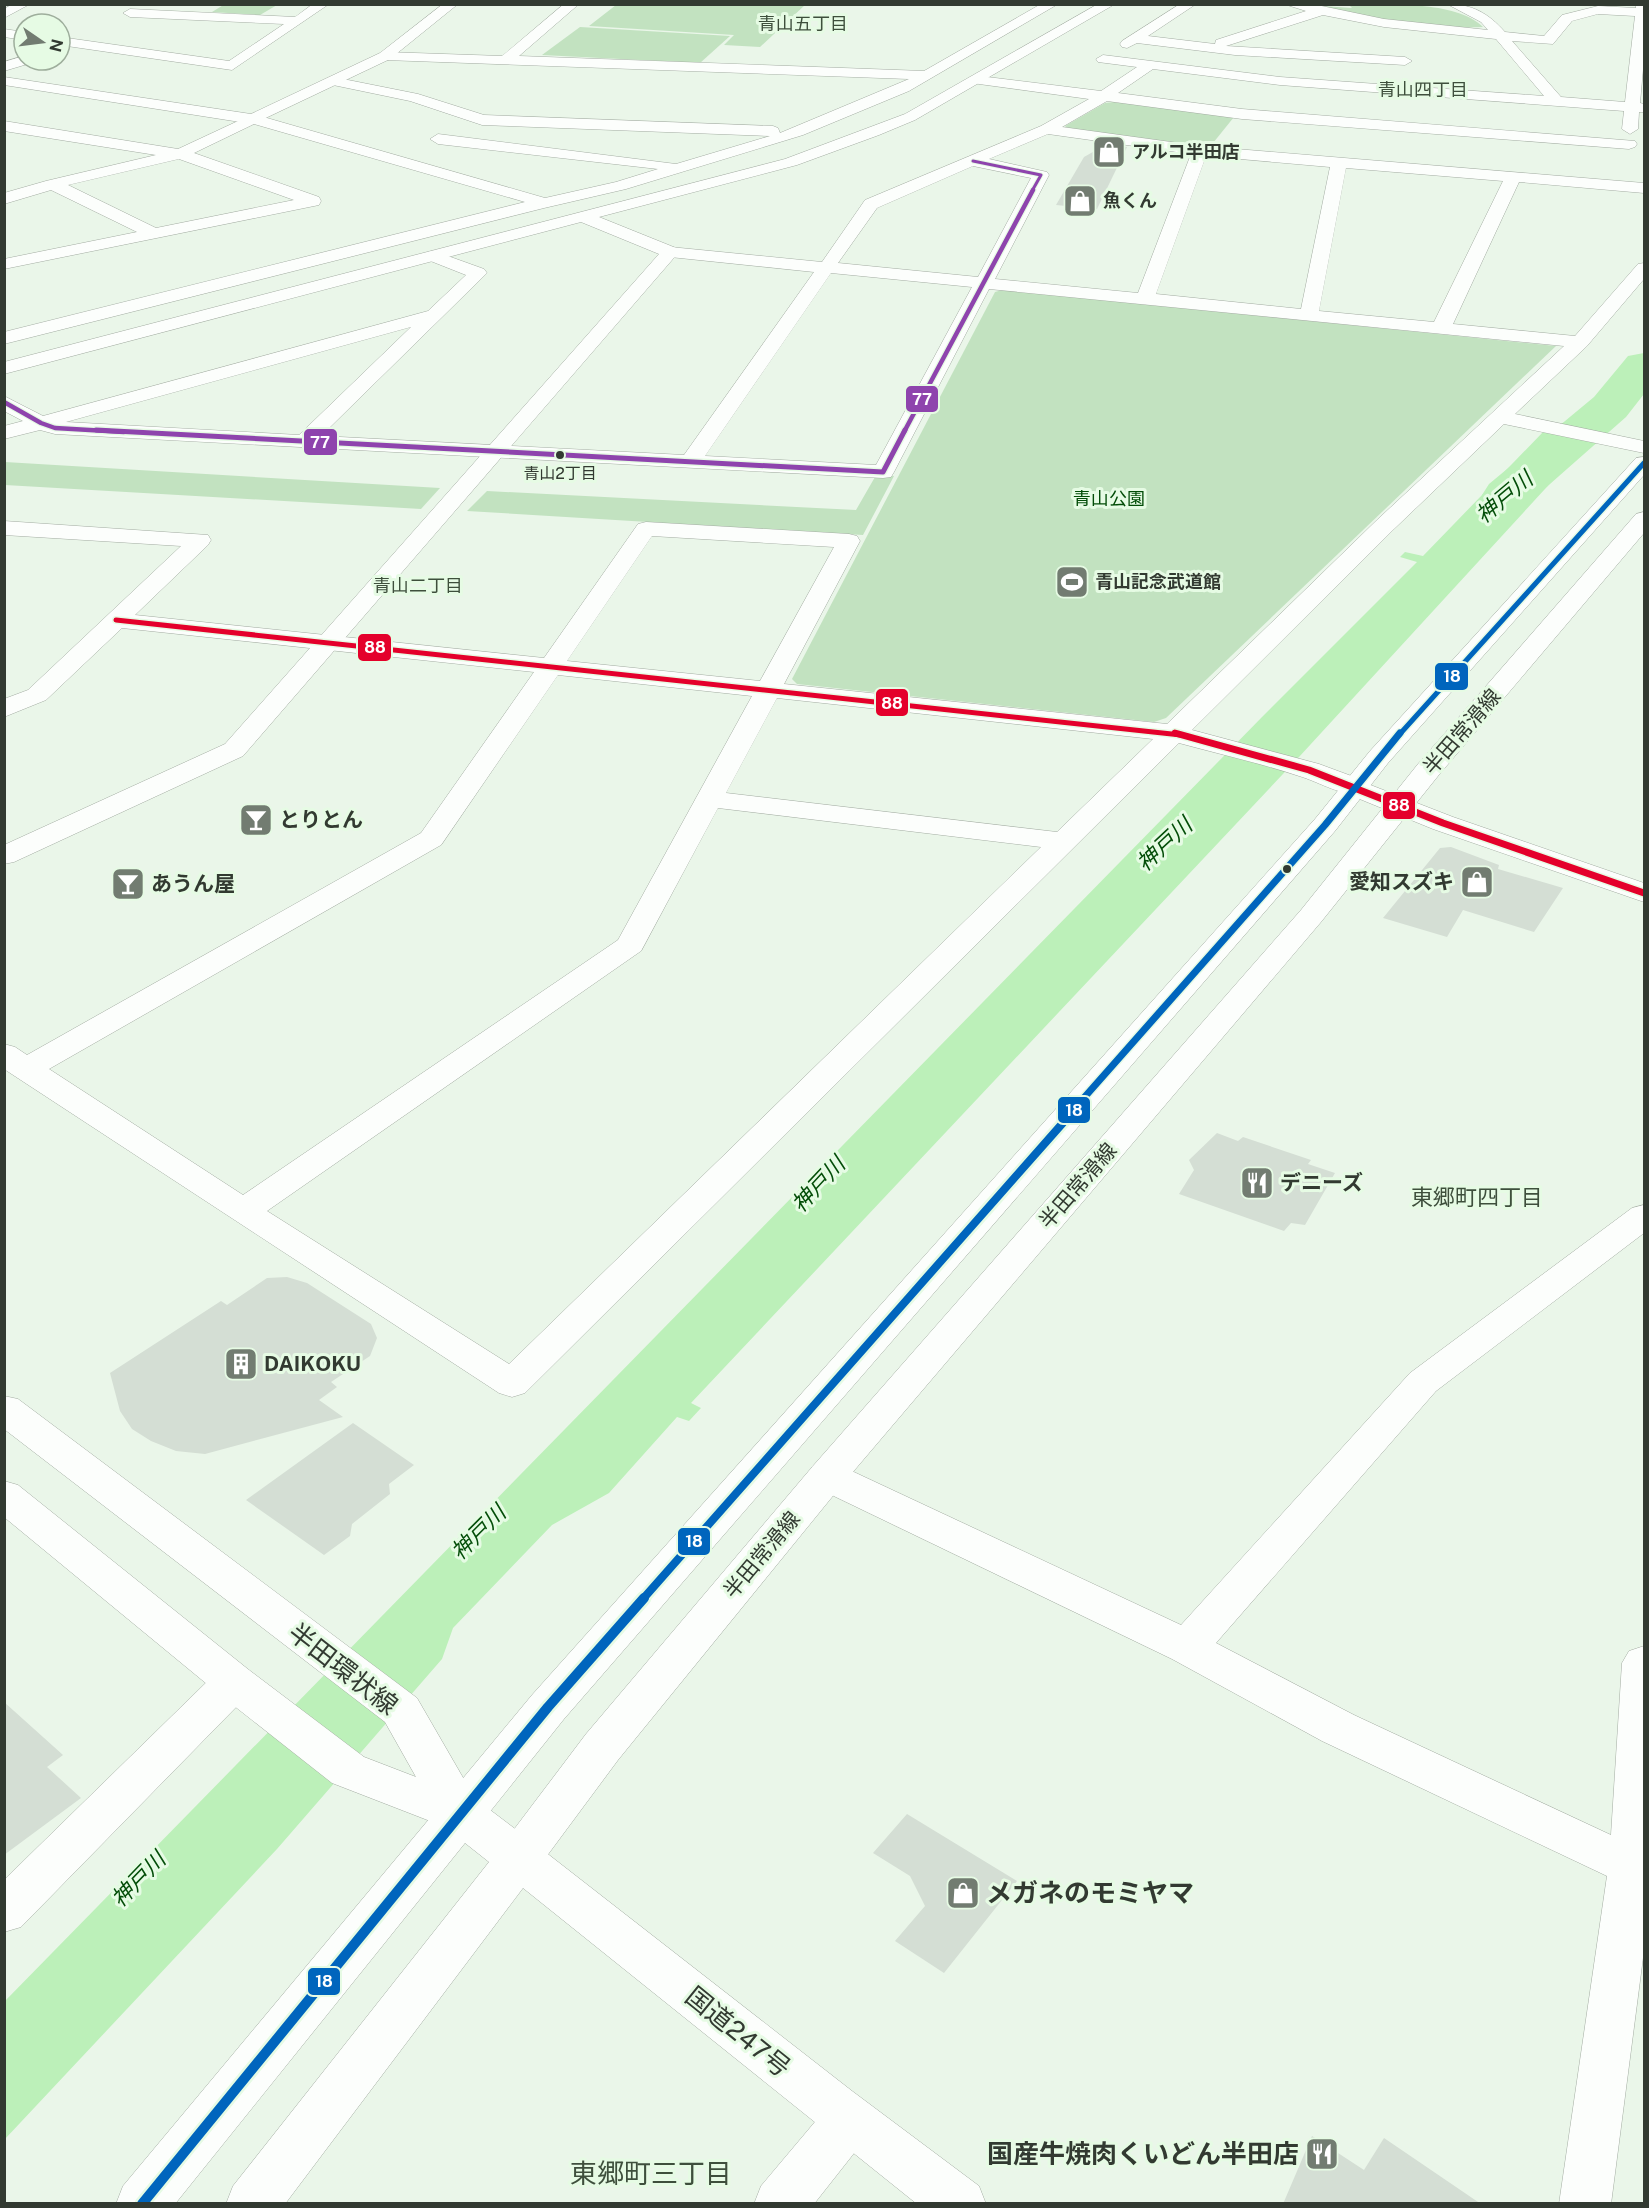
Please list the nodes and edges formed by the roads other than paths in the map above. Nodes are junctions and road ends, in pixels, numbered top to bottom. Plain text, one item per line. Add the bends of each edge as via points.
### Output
1 (24, 4) edge
2 (145, 4) edge
3 (323, 4) edge
4 (452, 4) edge
5 (573, 4) edge
6 (1052, 4) edge
7 (1109, 4) edge
8 (1190, 4) edge
9 (1290, 4) edge
10 (1453, 4) edge
11 (1642, 8) edge
12 (1323, 10) junction
13 (4, 14) edge
14 (298, 21) junction
15 (1384, 22) junction
16 (1445, 30) junction
17 (95, 34) dead end
18 (1364, 34) dead end
19 (1501, 37) junction
20 (1135, 39) junction
21 (1429, 42) dead end
22 (72, 43) edge
23 (78, 44) junction
24 (1344, 45) dead end
25 (72, 46) edge
26 (1208, 48) junction
27 (385, 56) junction
28 (1323, 56) junction
29 (506, 60) junction
30 (1150, 65) junction
31 (925, 75) junction
32 (979, 80) junction
33 (1268, 80) junction
34 (4, 81) edge
35 (333, 81) junction
36 (1388, 89) junction
37 (1103, 97) junction
38 (1556, 101) junction
39 (1638, 108) edge
40 (1223, 112) junction
41 (253, 119) junction
42 (482, 120) junction
43 (1368, 124) junction
44 (8, 128) edge
45 (1046, 129) junction
46 (798, 132) junction
47 (438, 139) junction
48 (1200, 151) junction
49 (180, 154) junction
50 (393, 159) junction
51 (973, 161) junction
52 (1339, 162) junction
53 (681, 168) junction
54 (1514, 176) junction
55 (52, 184) junction
56 (1644, 188) edge
57 (4, 199) edge
58 (543, 202) junction
59 (240, 215) junction
60 (586, 218) junction
61 (271, 231) dead end
62 (153, 233) junction
63 (670, 252) junction
64 (434, 256) junction
65 (4, 264) edge
66 (827, 267) junction
67 (1644, 268) edge
68 (983, 284) junction
69 (1145, 299) junction
70 (434, 315) junction
71 (1309, 315) junction
72 (1441, 328) junction
73 (4, 338) edge
74 (1580, 342) junction
75 (4, 368) edge
76 (4, 402) edge
77 (1500, 417) junction
78 (41, 423) junction
79 (4, 433) edge
80 (304, 441) junction
81 (1644, 447) edge
82 (495, 451) junction
83 (690, 462) junction
84 (1644, 463) edge
85 (1644, 519) edge
86 (6, 529) edge
87 (116, 620) junction
88 (330, 643) junction
89 (550, 666) junction
90 (771, 689) junction
91 (4, 709) edge
92 (1174, 733) junction
93 (1355, 787) junction
94 (708, 799) junction
95 (1400, 806) junction
96 (1065, 841) junction
97 (4, 856) edge
98 (1644, 893) edge
99 (16, 1061) edge
100 (243, 1211) junction
101 (1644, 1216) edge
102 (4, 1409) edge
103 (827, 1476) junction
104 (4, 1495) edge
105 (1187, 1647) junction
106 (1644, 1663) edge
107 (241, 1687) junction
108 (461, 1814) junction
109 (519, 1858) junction
110 (1638, 1869) edge
111 (4, 1912) edge
112 (848, 2121) junction
113 (142, 2204) edge
114 (252, 2204) edge
115 (780, 2204) edge
116 (960, 2204) edge
117 (1585, 2204) edge

1 - 13 main road
2 - 14 main road via 125,16
3 - 14 main road
4 - 27 main road
5 - 29 main road
6 - 31 main road
7 - 32 main road
8 - 20 main road
9 - 12 main road
10 - 19 main road via 1486,20
11 - 19 main road via 1598,10 1567,18 1548,41
11 - 39 main road
12 - 15 main road
12 - 26 main road
14 - 23 main road via 232,66
15 - 16 main road
15 - 18 main road
16 - 19 main road
16 - 21 main road
17 - 23 main road
19 - 38 main road
20 - 26 main road
20 - 30 main road via 1102,59
22 - 23 main road
23 - 25 main road
24 - 28 main road
26 - 28 main road
27 - 29 main road
27 - 35 main road
28 - 36 main road via 1409,58
29 - 31 main road
30 - 33 main road
30 - 37 main road
31 - 46 main road via 904,88
32 - 37 main road
32 - 60 main road via 910,117 836,147
33 - 36 main road
33 - 40 main road
34 - 41 main road
35 - 41 main road
35 - 42 main road via 413,97
36 - 38 main road
36 - 43 main road
37 - 40 main road
37 - 45 main road
38 - 39 main road
39 - 43 main road via 1629,149
40 - 43 main road
41 - 49 main road
41 - 50 main road
42 - 46 main road
42 - 47 main road
44 - 49 main road
45 - 48 main road
45 - 51 main road
46 - 53 main road
47 - 50 main road
47 - 53 main road
48 - 52 main road
48 - 69 main road
49 - 55 main road
49 - 59 main road via 313,201
50 - 58 main road
51 - 66 main road via 871,204
51 - 68 main road via 1041,175
52 - 54 main road
52 - 71 main road
53 - 58 main road
54 - 56 main road via 1626,180
54 - 72 main road
55 - 57 main road
55 - 62 main road
58 - 73 main road
59 - 61 main road
59 - 62 main road
60 - 63 main road
60 - 64 main road
62 - 65 main road
63 - 66 main road
63 - 82 main road
64 - 70 main road via 478,273
64 - 75 main road
66 - 68 main road
66 - 83 main road
67 - 74 main road
68 - 69 main road
68 - 83 main road via 883,472
69 - 71 main road
70 - 78 main road
70 - 80 main road
71 - 72 main road
72 - 74 main road
74 - 77 main road
76 - 78 main road
77 - 81 main road
77 - 92 main road
78 - 79 main road
78 - 80 main road via 55,428
80 - 82 main road
82 - 83 main road
82 - 88 main road
84 - 93 main road, 半田常滑線
85 - 95 main road, 半田常滑線
86 - 87 main road via 200,540
87 - 88 main road
87 - 91 main road via 37,695
88 - 89 main road
88 - 97 main road via 234,750
89 - 90 main road
89 - 90 main road via 646,529 849,541
89 - 99 main road via 431,839
90 - 92 main road
90 - 94 main road
92 - 93 main road via 1309,770
92 - 96 main road
93 - 95 main road
93 - 108 main road, 半田常滑線 via 548,1707
94 - 96 main road
94 - 100 main road via 630,945
95 - 98 main road
95 - 103 main road, 半田常滑線 via 1311,916
96 - 100 main road via 512,1384
99 - 100 main road
101 - 105 main road via 1423,1382
102 - 108 main road, 半田環状線 via 401,1710
103 - 105 main road
103 - 109 main road, 半田常滑線 via 602,1747
104 - 107 main road
105 - 110 main road via 1338,1728
106 - 110 main road
107 - 108 main road via 348,1770
107 - 111 main road
108 - 109 main road, 国道247号
108 - 113 main road
109 - 112 main road, 国道247号
109 - 114 main road
110 - 117 main road
112 - 115 main road
112 - 116 main road, 国道247号

